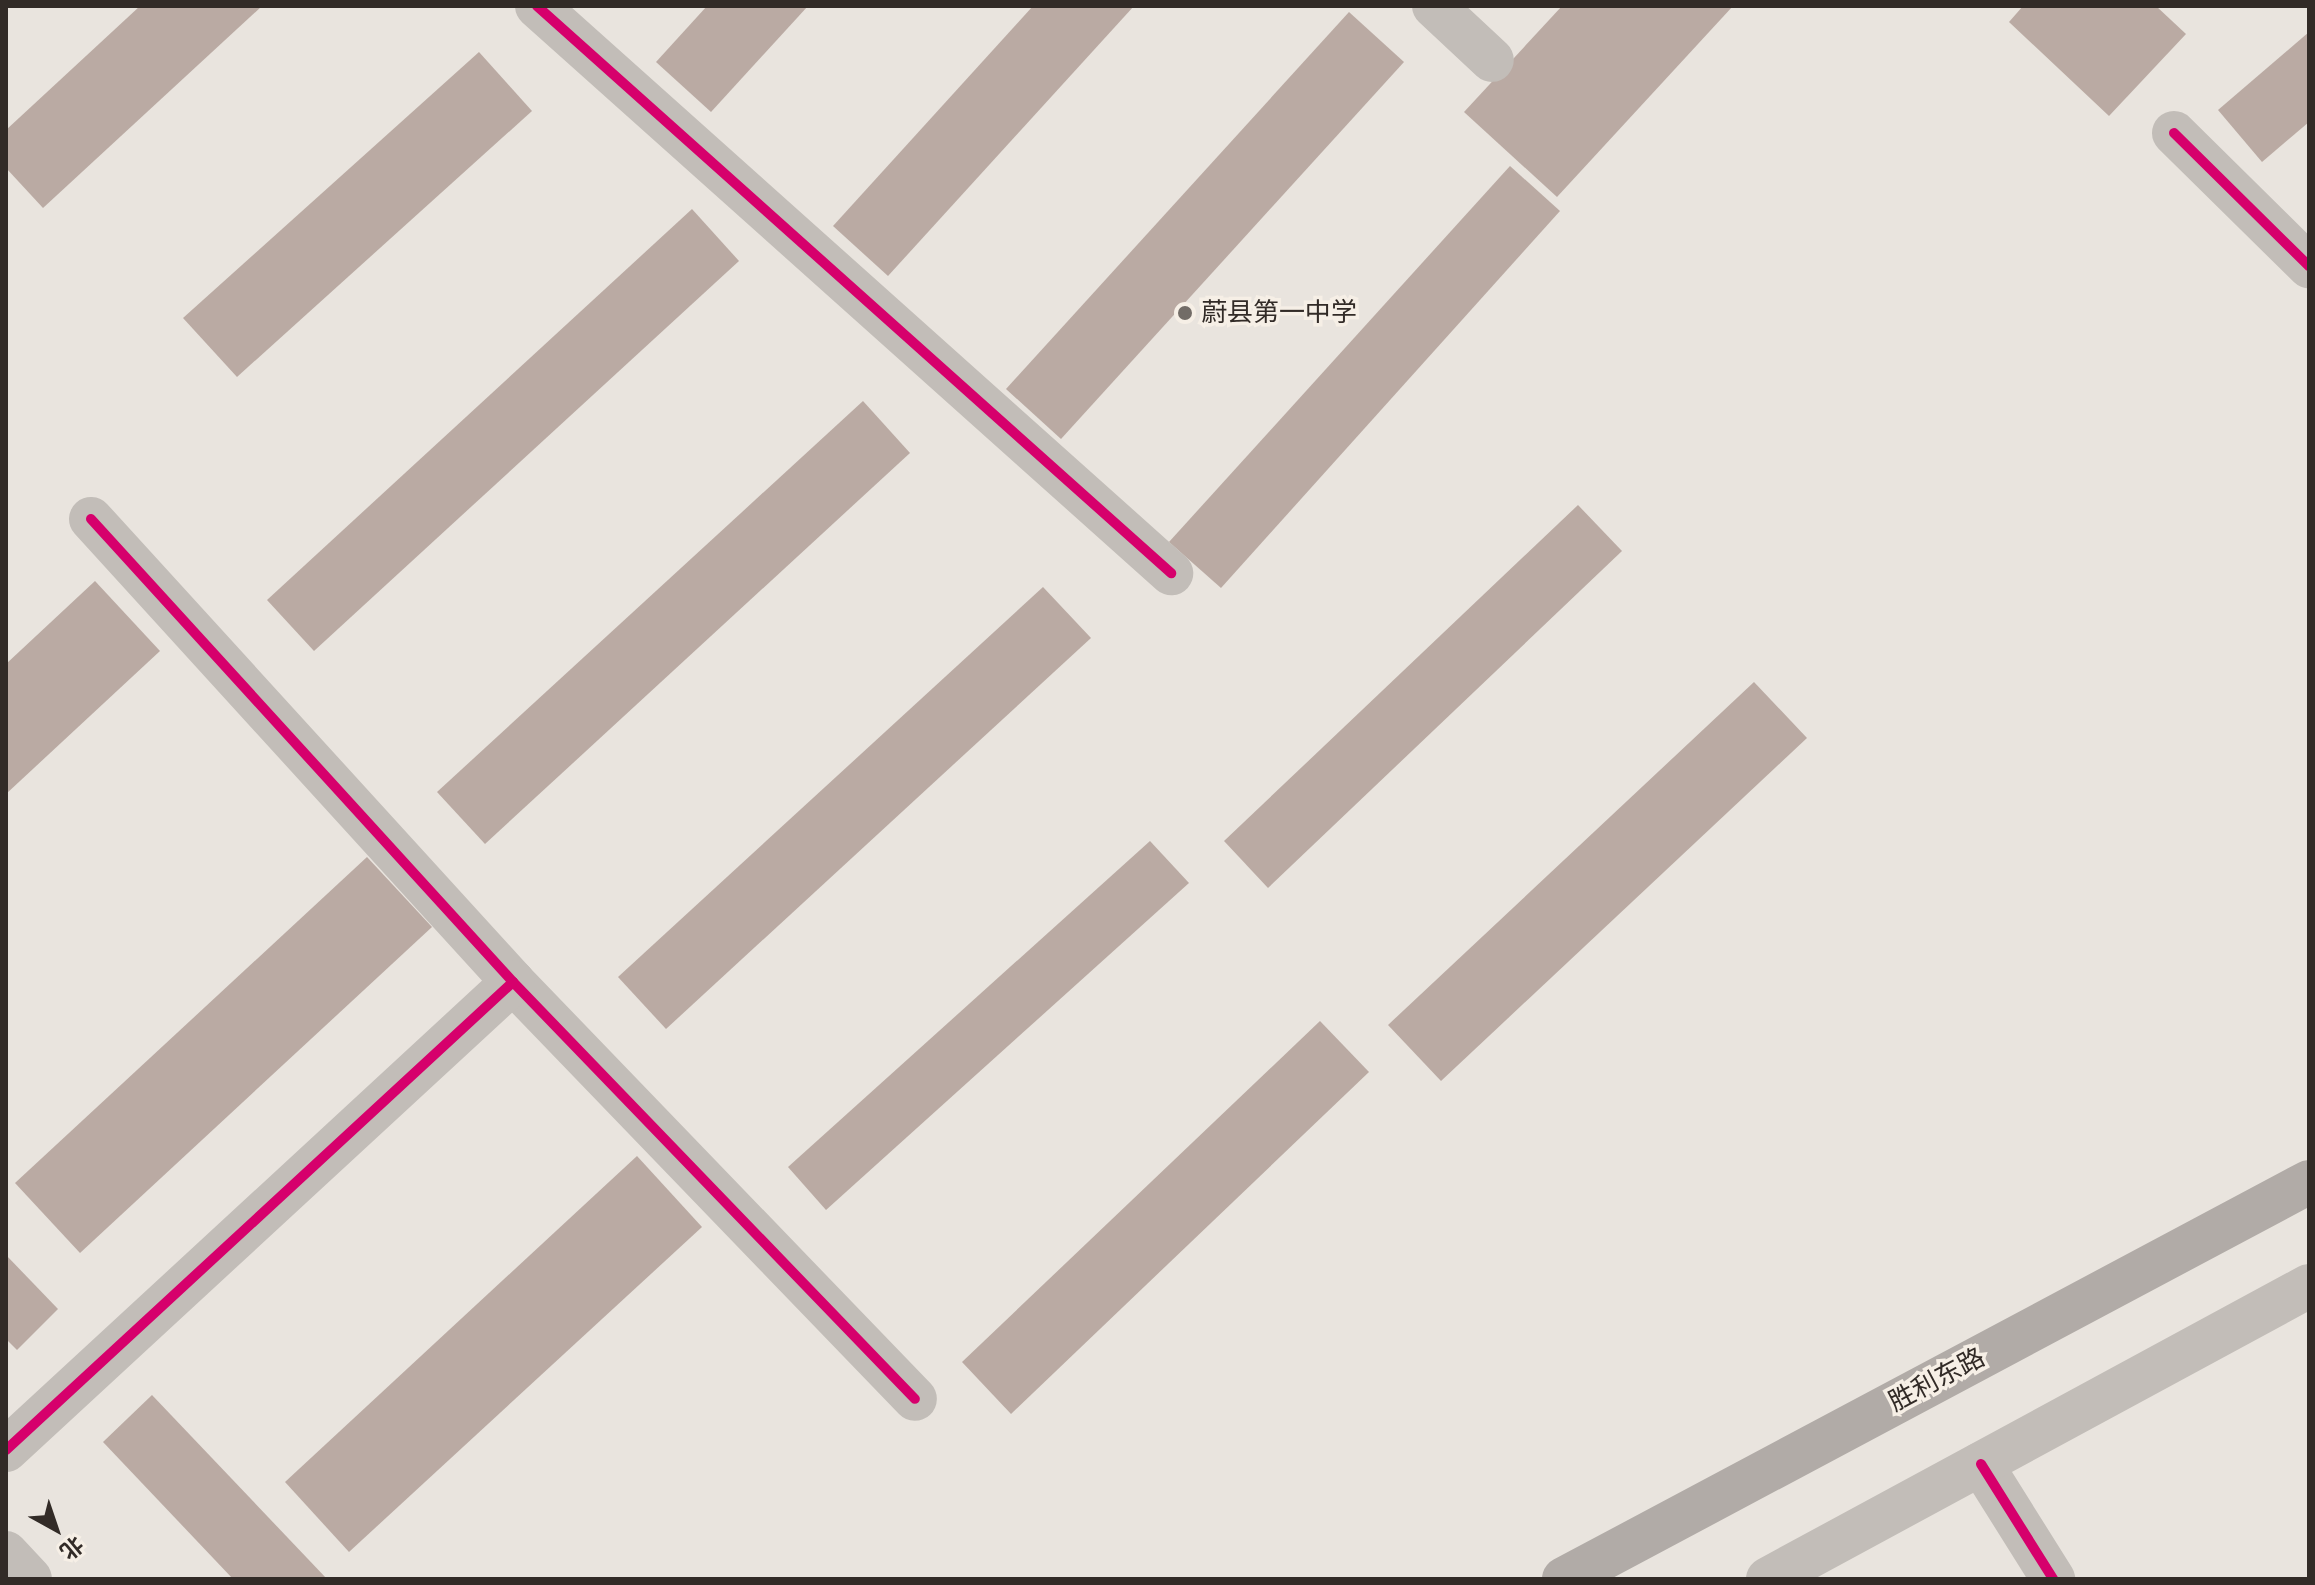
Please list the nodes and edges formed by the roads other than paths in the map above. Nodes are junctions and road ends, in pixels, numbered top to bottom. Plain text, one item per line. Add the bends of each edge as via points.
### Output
1 (537, 6) edge
2 (1434, 6) edge
3 (1492, 60) dead end
4 (2174, 133) dead end
5 (2309, 266) edge
6 (91, 519) dead end
7 (1171, 573) dead end
8 (513, 982) junction
9 (2309, 1182) edge
10 (2309, 1286) edge
11 (915, 1399) dead end
12 (6, 1450) edge
13 (1981, 1464) junction
14 (6, 1553) edge
15 (30, 1579) edge
16 (1566, 1579) edge
17 (1768, 1579) edge
18 (2053, 1579) edge

1 - 7 street
2 - 3 street
4 - 5 street
6 - 8 street
8 - 11 street
8 - 12 street
9 - 16 main road, 胜利东路
10 - 13 street
13 - 17 street
13 - 18 street
14 - 15 street

